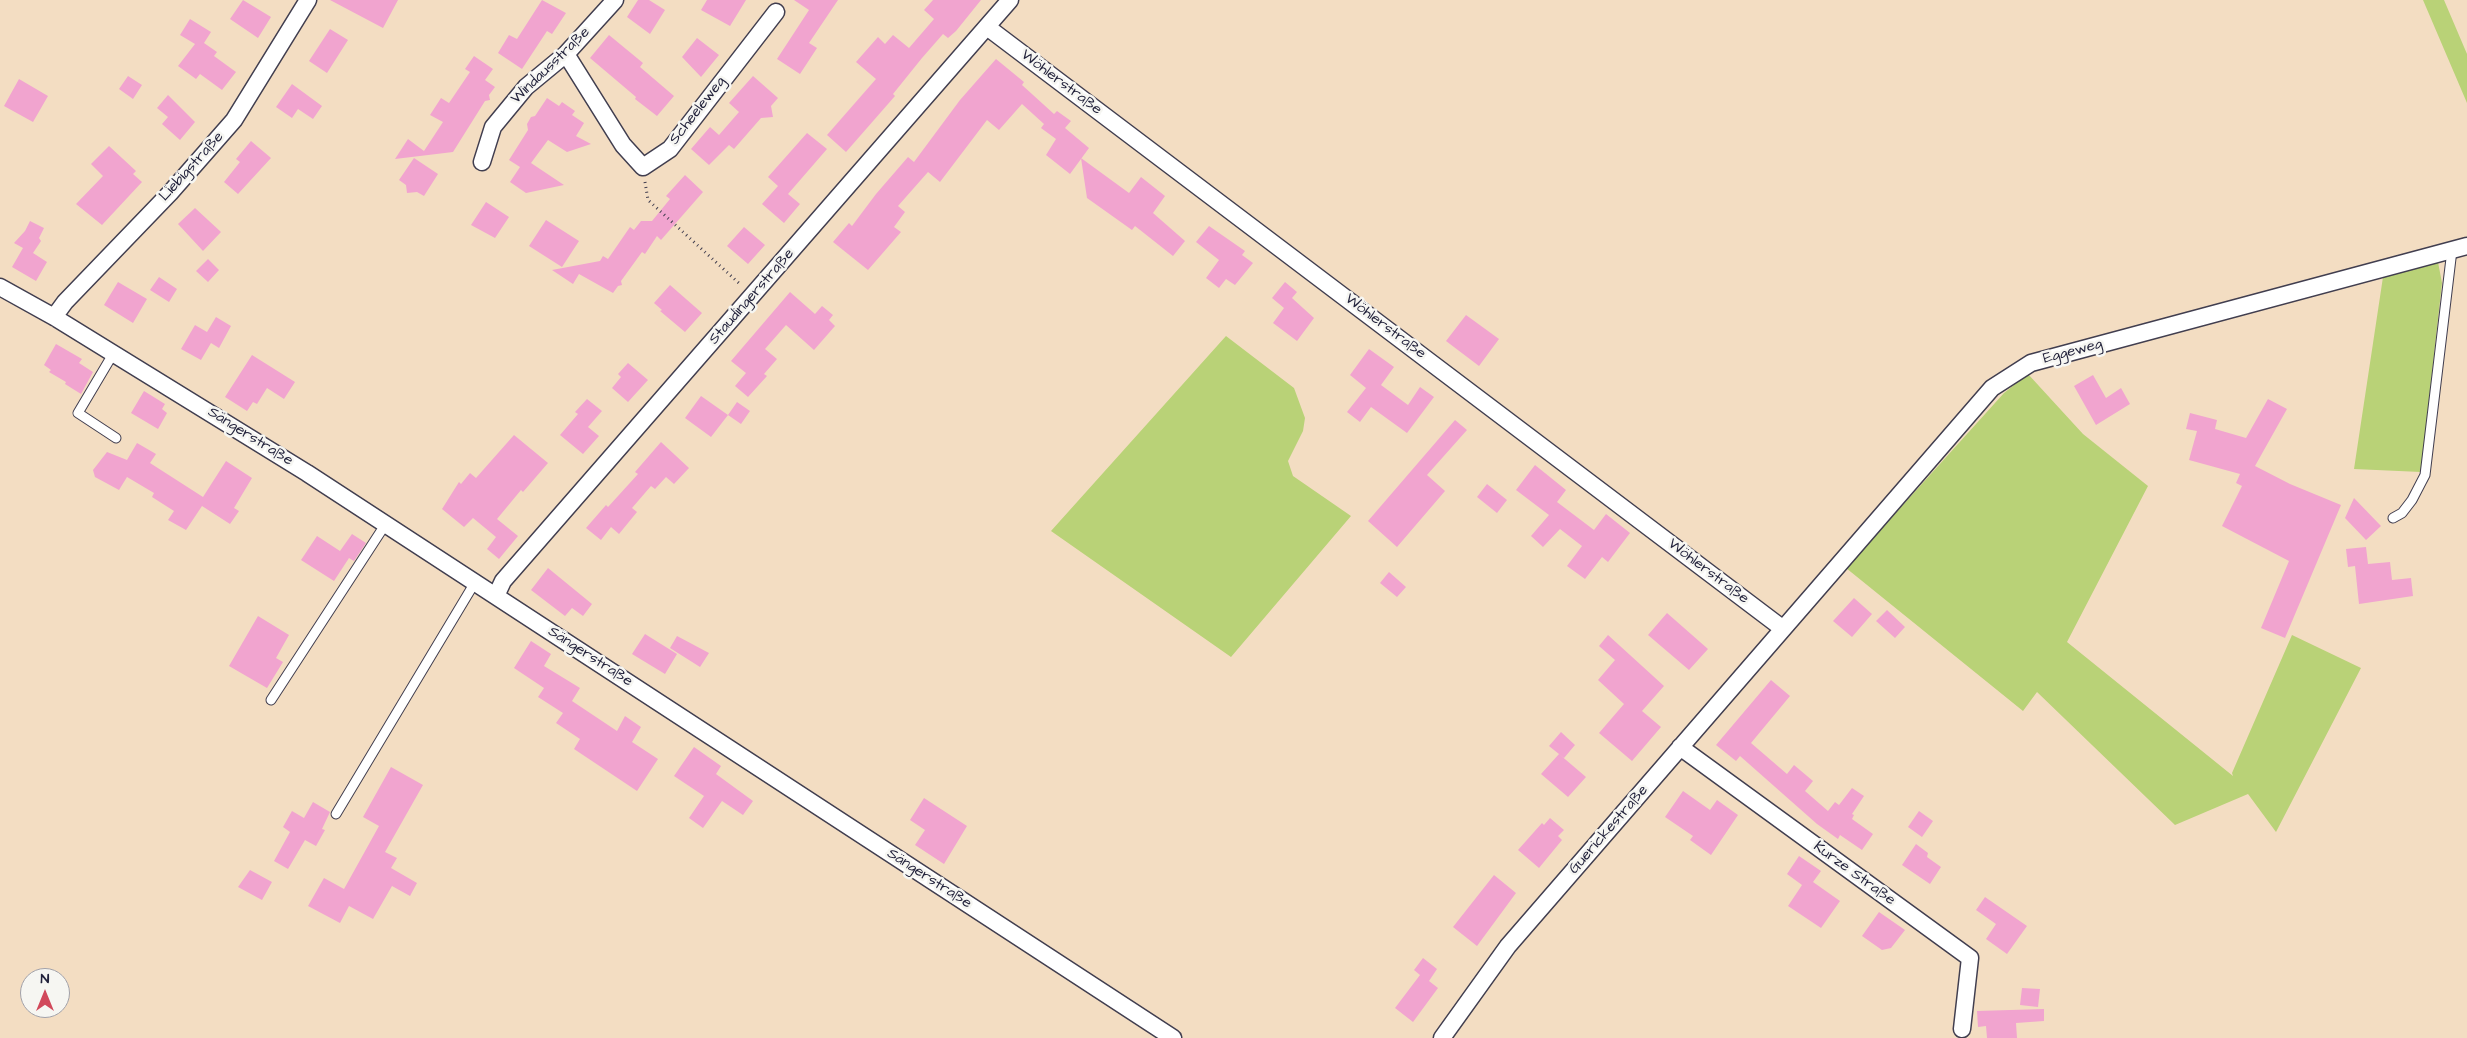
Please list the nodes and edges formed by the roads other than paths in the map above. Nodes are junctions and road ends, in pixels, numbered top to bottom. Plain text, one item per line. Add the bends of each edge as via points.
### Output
1 (308, 0) edge
2 (615, 0) edge
3 (1010, 0) edge
4 (776, 12) dead end
5 (987, 27) junction
6 (566, 54) junction
7 (482, 162) dead end
8 (2460, 248) edge
9 (0, 287) edge
10 (54, 317) junction
11 (113, 354) junction
12 (116, 438) dead end
13 (2393, 518) dead end
14 (385, 525) junction
15 (474, 584) junction
16 (496, 596) junction
17 (1782, 628) junction
18 (272, 700) dead end
19 (1680, 747) junction
20 (336, 814) dead end
21 (1961, 1033) edge
22 (1172, 1038) edge
23 (1442, 1038) edge

1 - 10 street, Liebigstraße via 234,120
2 - 6 street, Windausstraße
3 - 5 street, Staudingerstraße
4 - 6 street, Scheeleweg via 670,149 643,167 623,145
5 - 16 street, Staudingerstraße via 503,581
5 - 17 street, Wöhlerstraße
6 - 7 street, Windausstraße via 526,87 492,127
8 - 13 lane via 2425,475 2412,500 2402,513
8 - 17 street, Eggeweg via 2031,363 1992,388
9 - 10 street, Sängerstraße
10 - 11 street, Sängerstraße
11 - 12 lane via 78,413
11 - 14 street, Sängerstraße
14 - 15 street, Sängerstraße
14 - 18 lane
15 - 16 street, Sängerstraße
15 - 20 lane
16 - 22 street, Sängerstraße
17 - 19 street, Guerickestraße
19 - 21 street, Kurze Straße via 1970,958
19 - 23 street, Guerickestraße via 1508,946

